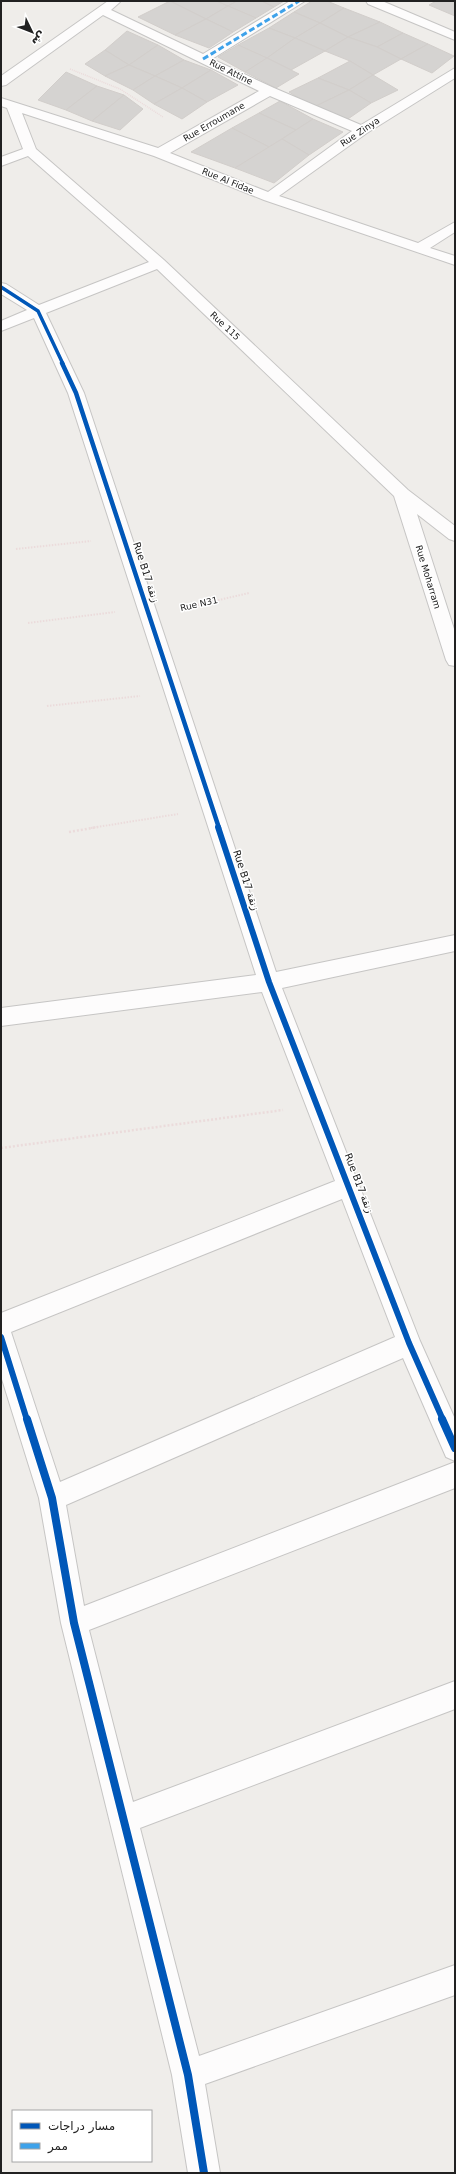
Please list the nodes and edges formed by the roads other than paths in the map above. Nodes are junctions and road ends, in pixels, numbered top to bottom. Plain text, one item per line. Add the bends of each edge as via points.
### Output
1 (115, 1) edge
2 (299, 1) edge
3 (372, 1) edge
4 (408, 4) dead end
5 (102, 10) junction
6 (397, 12) junction
7 (455, 36) edge
8 (203, 59) junction
9 (455, 72) edge
10 (1, 82) edge
11 (269, 90) junction
12 (6, 103) edge
13 (362, 130) junction
14 (30, 151) junction
15 (159, 153) junction
16 (1, 162) edge
17 (269, 197) junction
18 (455, 226) edge
19 (420, 248) junction
20 (455, 261) edge
21 (159, 263) junction
22 (1, 287) edge
23 (38, 311) junction
24 (1, 326) edge
25 (402, 494) junction
26 (455, 535) edge
27 (455, 660) edge
28 (455, 943) edge
29 (269, 982) junction
30 (1, 1017) edge
31 (349, 1186) junction
32 (1, 1324) edge
33 (1, 1337) edge
34 (409, 1343) junction
35 (455, 1448) edge
36 (455, 1475) edge
37 (52, 1498) junction
38 (74, 1623) junction
39 (455, 1695) edge
40 (124, 1820) junction
41 (455, 1980) edge
42 (188, 2075) junction
43 (204, 2173) edge

1 - 5 street
2 - 8 street
3 - 6 street
4 - 6 street
5 - 8 street, Rue Attine
5 - 10 street
6 - 7 street
8 - 11 street, Rue Attine
9 - 13 street, Rue Zinya
11 - 13 street, Rue Attine
11 - 15 street, Rue Erroumane
12 - 14 street, Rue 115
12 - 15 street, Rue Al Fidae
13 - 17 street, Rue Zinya
14 - 16 street
14 - 21 street, Rue 115
15 - 17 street, Rue Al Fidae
17 - 19 street, Rue Al Fidae
18 - 19 street
19 - 20 street, Rue Al Fidae
21 - 23 street
21 - 25 street, Rue 115
22 - 23 street
23 - 24 street
23 - 29 street, Rue B17 زنقة via 76,393
25 - 26 street, Rue 115
25 - 27 street, Rue Moharram
28 - 29 street
29 - 30 street
29 - 31 street, Rue B17 زنقة
31 - 32 street
31 - 34 street, Rue B17 زنقة
33 - 37 street
34 - 35 street, Rue B17 زنقة
34 - 37 street
36 - 38 street
37 - 38 street
38 - 40 street
39 - 40 street
40 - 42 street
41 - 42 street
42 - 43 street

